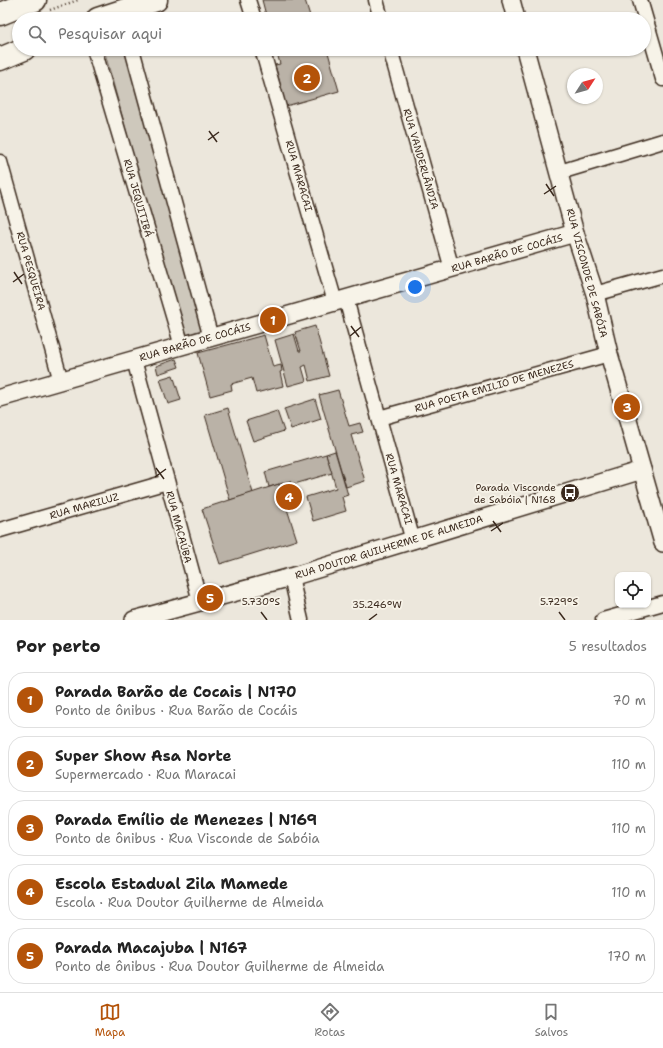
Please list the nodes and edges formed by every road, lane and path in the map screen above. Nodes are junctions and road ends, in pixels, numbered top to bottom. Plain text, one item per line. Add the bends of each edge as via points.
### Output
1 (35, 0) edge
2 (156, 0) edge
3 (248, 0) edge
4 (376, 0) edge
5 (511, 0) edge
6 (640, 0) edge
7 (5, 8) edge
8 (129, 12) edge
9 (252, 12) edge
10 (379, 12) edge
11 (514, 12) edge
12 (643, 12) edge
13 (651, 38) edge
14 (12, 54) edge
15 (96, 56) edge
16 (134, 56) edge
17 (264, 56) edge
18 (392, 56) edge
19 (527, 56) edge
20 (0, 59) edge
21 (663, 79) edge
22 (663, 141) edge
23 (0, 162) edge
24 (560, 172) junction
25 (575, 233) junction
26 (452, 269) junction
27 (663, 274) edge
28 (595, 294) junction
29 (340, 301) junction
30 (211, 338) junction
31 (182, 346) junction
32 (608, 354) junction
33 (134, 360) junction
34 (61, 381) junction
35 (0, 398) edge
36 (379, 418) junction
37 (642, 470) junction
38 (167, 482) junction
39 (0, 530) edge
40 (413, 541) junction
41 (663, 543) edge
42 (291, 577) junction
43 (200, 601) junction
44 (663, 603) edge
45 (134, 620) edge
46 (301, 620) edge
47 (604, 620) edge

1 - 7 main road
2 - 8 main road
3 - 9 street
4 - 10 street
5 - 11 street
6 - 12 street
13 - 21 street
14 - 20 main road
15 - 31 street, RUA JEQUITIBÁ
16 - 30 street
17 - 29 street, RUA MARACAI
18 - 26 street, RUA VANDERLÂNDIA
19 - 24 street, RUA VISCONDE DE SABÓIA
22 - 24 street
23 - 34 street, RUA PESQUEIRA
24 - 25 street, RUA VISCONDE DE SABÓIA
25 - 26 street, RUA BARÃO DE COCÁIS
25 - 28 street, RUA VISCONDE DE SABÓIA
26 - 29 street, RUA BARÃO DE COCÁIS
27 - 28 street
28 - 32 street, RUA VISCONDE DE SABÓIA
29 - 30 street, RUA BARÃO DE COCÁIS
29 - 36 street, RUA MARACAI
30 - 31 street, RUA BARÃO DE COCÁIS
31 - 33 street, RUA BARÃO DE COCÁIS
32 - 36 street, RUA POETA EMILIO DE MENEZES
32 - 37 street, RUA VISCONDE DE SABÓIA
33 - 34 street, RUA BARÃO DE COCÁIS
33 - 38 street, RUA MACAÚBA
34 - 35 street, RUA BARÃO DE COCÁIS
36 - 40 street, RUA MARACAI
37 - 40 street, RUA DOUTOR GUILHERME DE ALMEIDA
37 - 41 street, RUA VISCONDE DE SABÓIA
38 - 39 street, RUA MARILUZ
38 - 43 street, RUA MACAÚBA
40 - 42 street, RUA DOUTOR GUILHERME DE ALMEIDA
42 - 43 street, RUA DOUTOR GUILHERME DE ALMEIDA
42 - 46 street
43 - 45 street, RUA DOUTOR GUILHERME DE ALMEIDA
44 - 47 street

